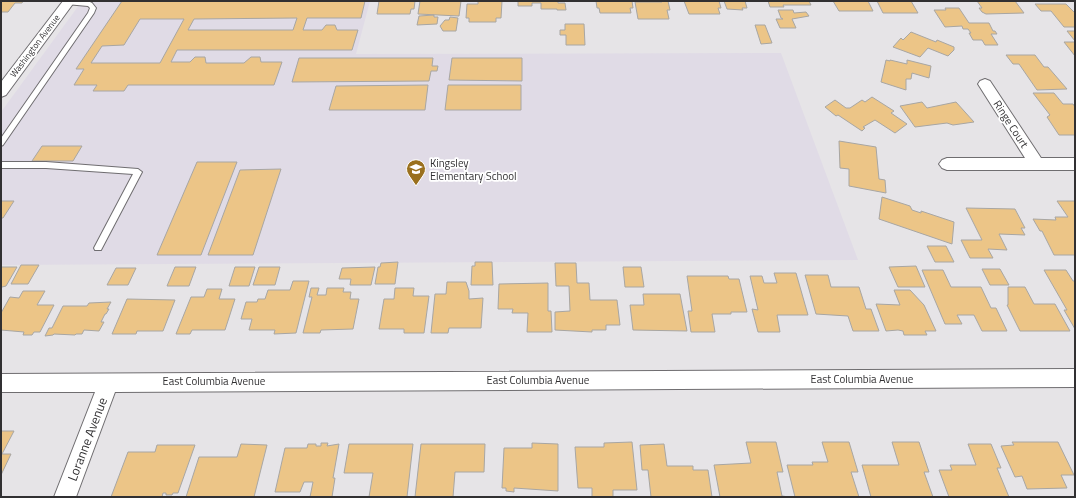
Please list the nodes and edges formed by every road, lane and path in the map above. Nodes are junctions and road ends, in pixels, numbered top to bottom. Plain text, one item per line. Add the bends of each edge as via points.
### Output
1 (68, 2) edge
2 (984, 84) dead end
3 (1, 92) edge
4 (1, 142) edge
5 (1, 164) edge
6 (947, 164) dead end
7 (1037, 164) junction
8 (1075, 164) edge
9 (98, 248) dead end
10 (1075, 378) edge
11 (109, 382) junction
12 (1, 383) edge
13 (65, 497) edge

1 - 3 street, Washington Avenue
1 - 4 lane via 90,4 93,8 92,13
2 - 7 street, Ringe Court
5 - 9 lane via 138,172
6 - 7 street, Ringe Court
7 - 8 street, Ringe Court
10 - 11 street, East Columbia Avenue
11 - 12 street, East Columbia Avenue
11 - 13 street, Loranne Avenue

